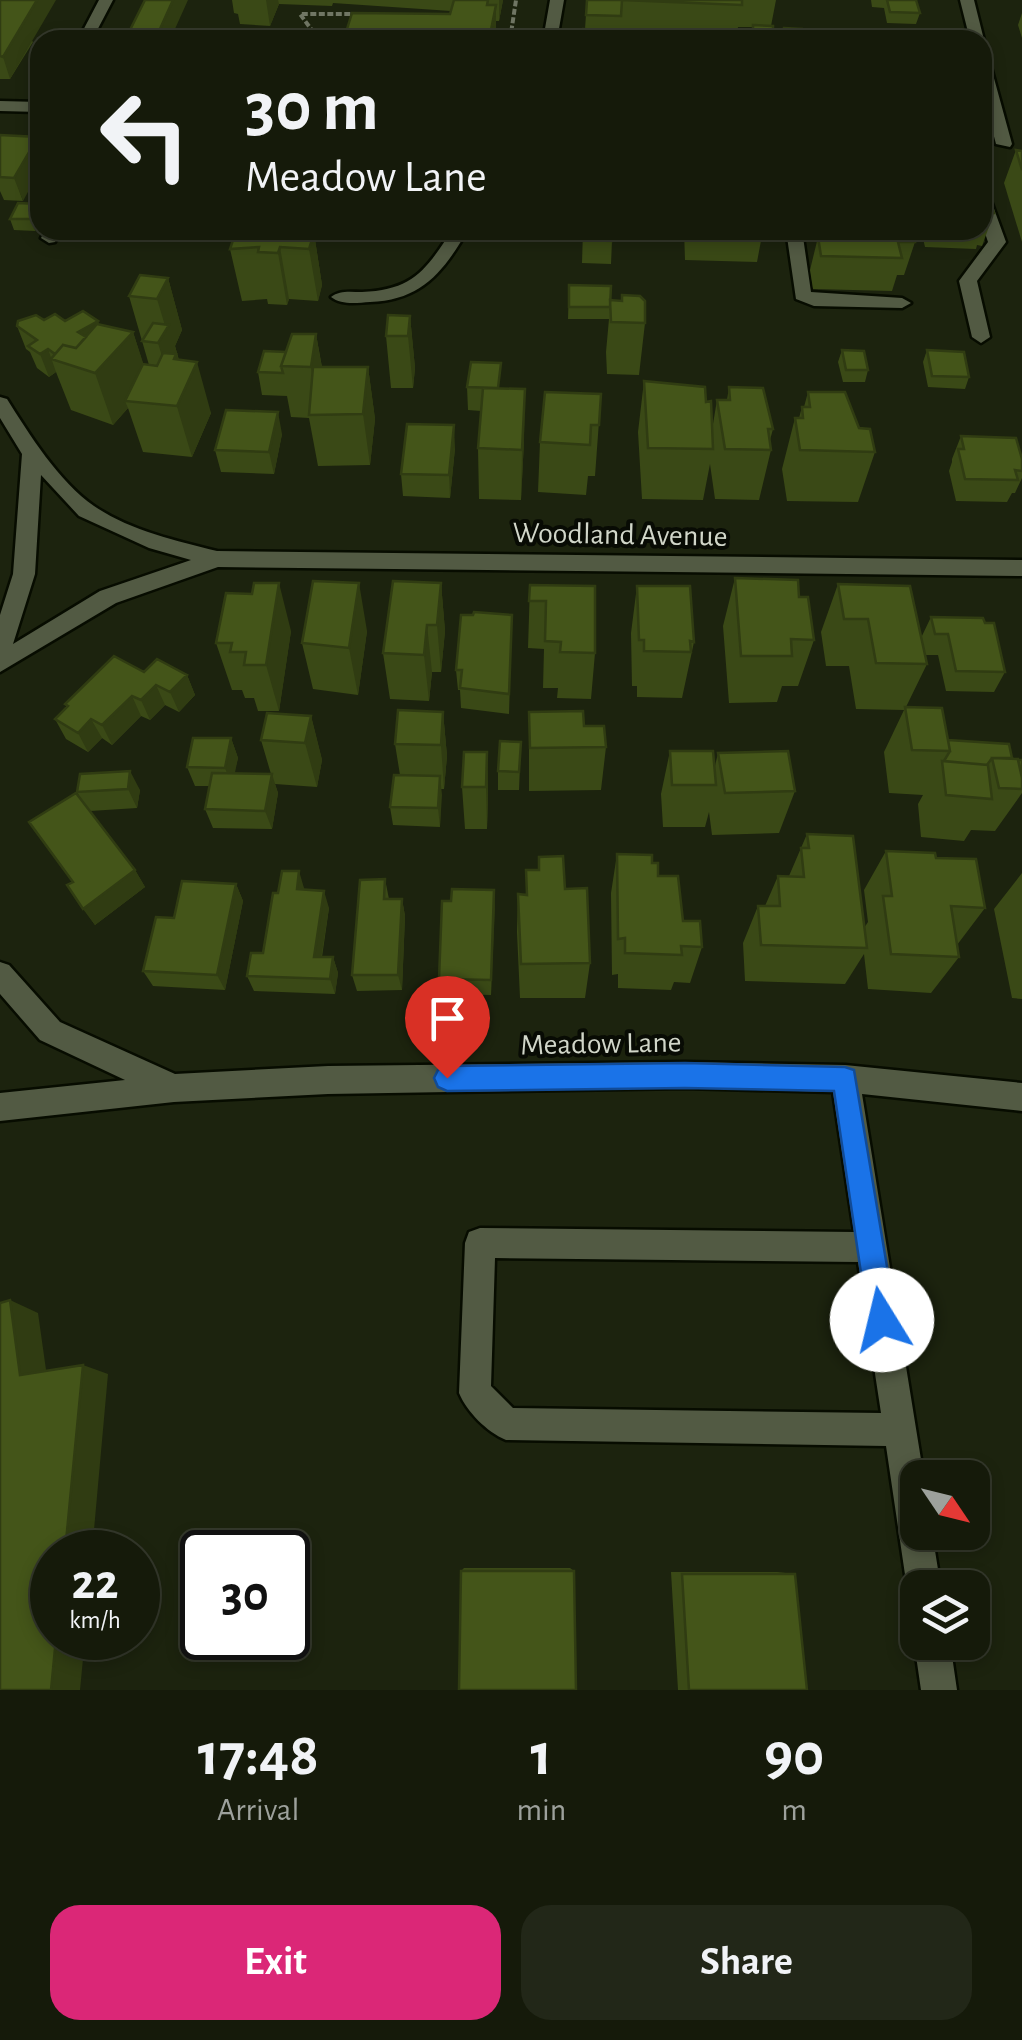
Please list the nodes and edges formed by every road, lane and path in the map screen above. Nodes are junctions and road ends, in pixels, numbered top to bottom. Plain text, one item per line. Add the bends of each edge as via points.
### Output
1 (106, 0) edge
2 (516, 0) edge
3 (557, 0) edge
4 (967, 0) edge
5 (360, 14) edge
6 (90, 30) edge
7 (312, 30) edge
8 (512, 30) edge
9 (552, 30) edge
10 (974, 30) edge
11 (992, 98) edge
12 (0, 106) edge
13 (30, 107) edge
14 (992, 144) edge
15 (1004, 144) junction
16 (1022, 145) edge
17 (992, 227) edge
18 (454, 240) edge
19 (795, 240) edge
20 (340, 298) dead end
21 (902, 304) dead end
22 (981, 337) dead end
23 (0, 402) edge
24 (32, 454) junction
25 (217, 559) junction
26 (1022, 568) edge
27 (0, 649) edge
28 (0, 663) edge
29 (0, 974) edge
30 (845, 1079) junction
31 (174, 1088) junction
32 (1022, 1098) edge
33 (0, 1107) edge
34 (871, 1247) junction
35 (899, 1430) junction
36 (921, 1570) edge
37 (935, 1660) edge
38 (940, 1690) edge

1 - 6 street
2 - 8 path
3 - 9 street
4 - 10 street
5 - 7 path via 300,14
11 - 15 street
12 - 13 street
14 - 15 street
15 - 16 street
17 - 22 street via 997,242 968,281
18 - 20 street via 415,290 388,298
19 - 21 street via 802,295
23 - 24 street, Woodland Avenue
24 - 25 street, Woodland Avenue via 86,511 156,542
24 - 27 street via 24,574
25 - 26 street, Woodland Avenue
25 - 28 street, Woodland Avenue via 108,597
29 - 31 street via 50,1031
30 - 31 street, Meadow Lane via 526,1077
30 - 32 street, Meadow Lane
30 - 34 street
31 - 33 street, Meadow Lane
34 - 35 street
34 - 35 street via 480,1243 476,1393 506,1424
35 - 36 street
37 - 38 street

